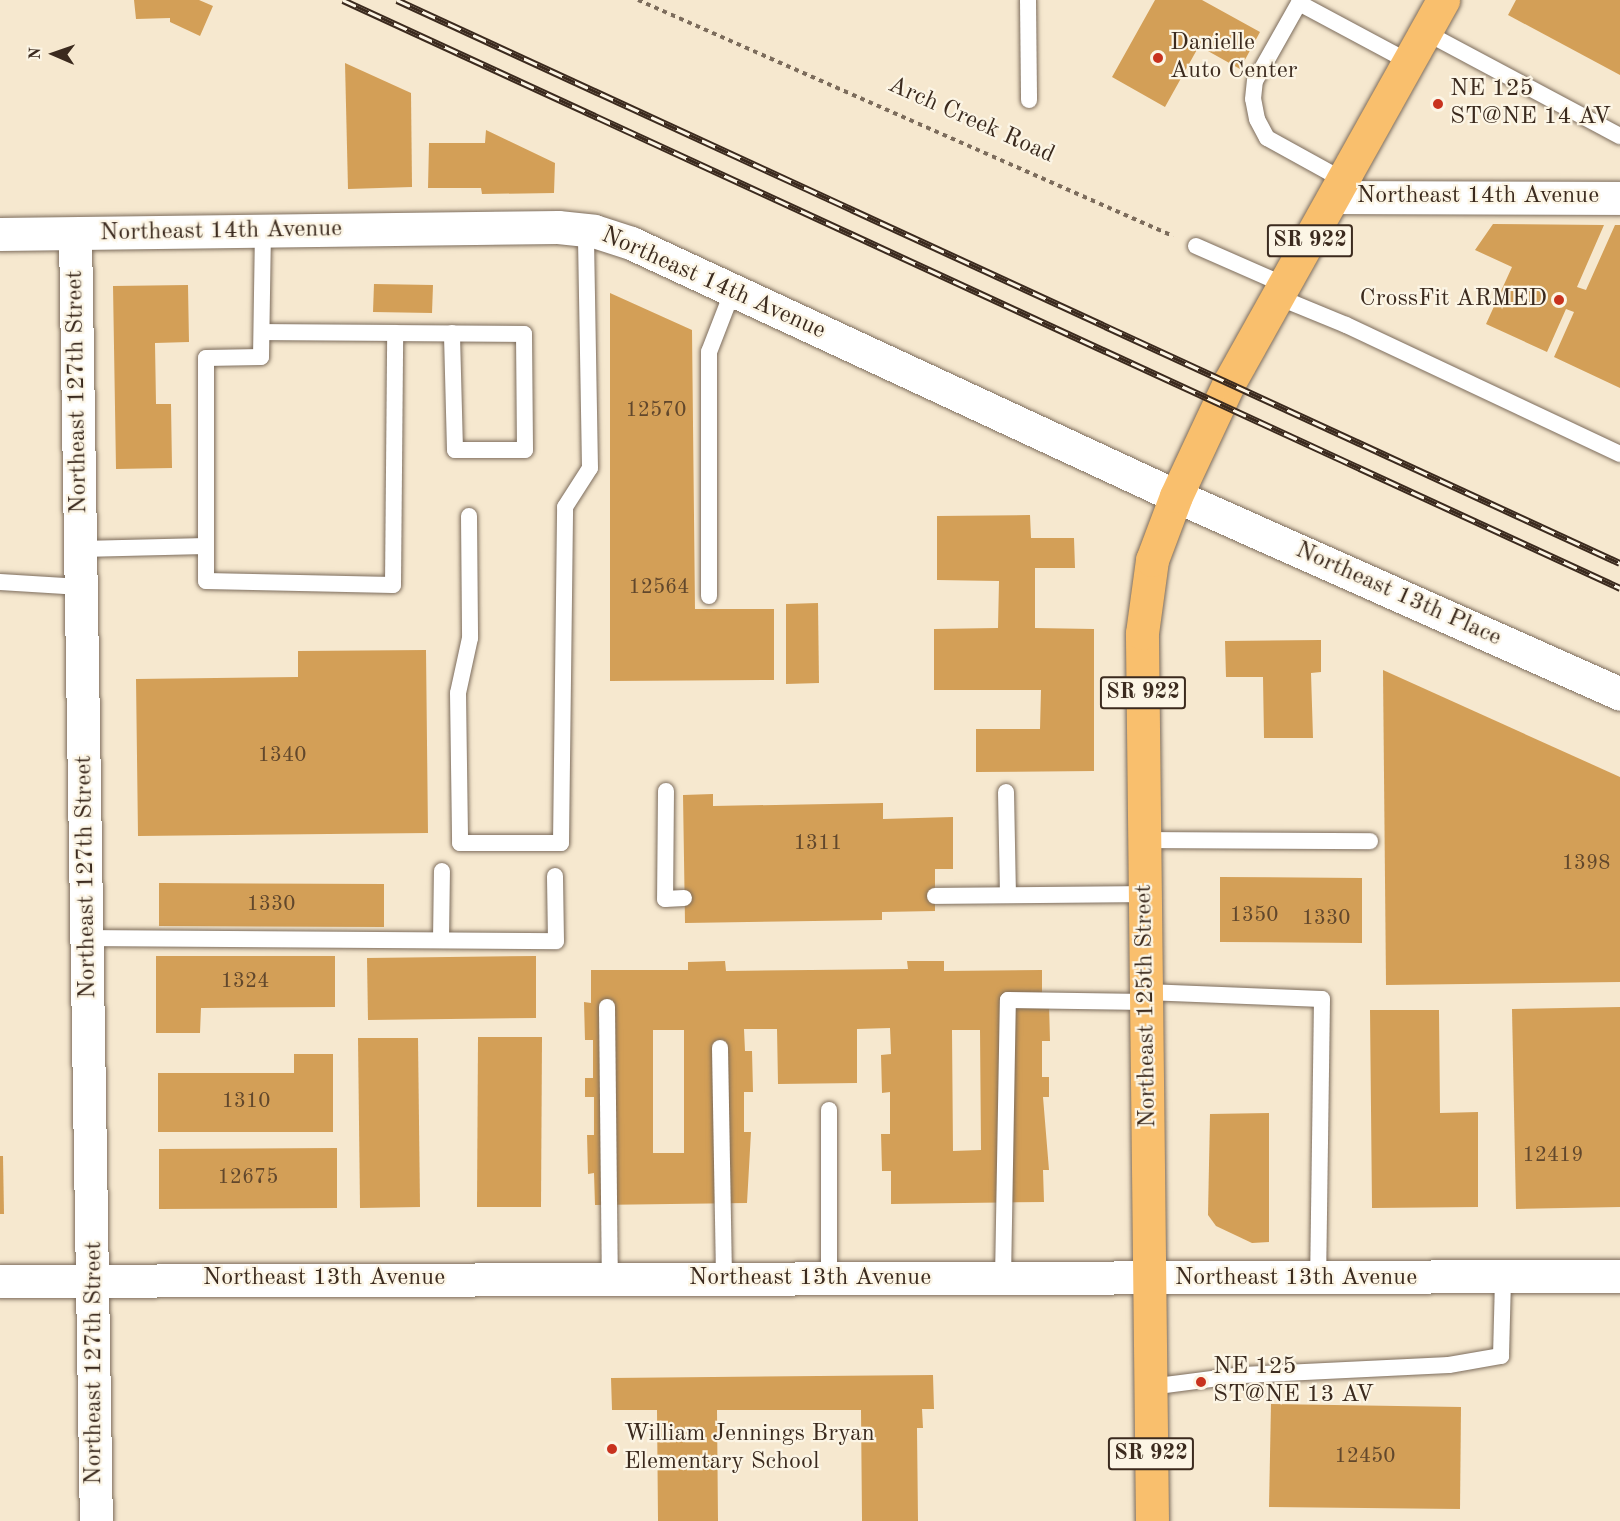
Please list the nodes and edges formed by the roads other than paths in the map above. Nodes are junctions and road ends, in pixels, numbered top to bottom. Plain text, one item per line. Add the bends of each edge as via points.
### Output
1 (1028, 0) edge
2 (1443, 0) edge
3 (1296, 2) edge
4 (1425, 32) junction
5 (1409, 62) junction
6 (1029, 100) dead end
7 (1620, 136) edge
8 (1340, 189) junction
9 (1620, 198) edge
10 (586, 230) junction
11 (263, 231) junction
12 (0, 234) edge
13 (75, 234) junction
14 (1196, 246) road end
15 (733, 290) junction
16 (1282, 291) junction
17 (262, 332) junction
18 (395, 333) junction
19 (452, 333) junction
20 (1620, 454) edge
21 (1176, 496) junction
22 (469, 516) dead end
23 (206, 546) junction
24 (81, 549) junction
25 (0, 582) edge
26 (81, 587) junction
27 (709, 596) dead end
28 (1620, 694) edge
29 (666, 791) dead end
30 (1006, 792) dead end
31 (1145, 840) junction
32 (1370, 842) dead end
33 (442, 871) dead end
34 (555, 876) dead end
35 (1146, 894) junction
36 (1008, 895) junction
37 (935, 896) dead end
38 (684, 898) dead end
39 (88, 938) junction
40 (441, 940) junction
41 (1147, 997) junction
42 (607, 1008) dead end
43 (720, 1048) dead end
44 (829, 1110) dead end
45 (1620, 1276) edge
46 (1503, 1277) junction
47 (94, 1279) junction
48 (724, 1279) junction
49 (1318, 1279) junction
50 (610, 1280) junction
51 (829, 1280) junction
52 (1003, 1280) junction
53 (1150, 1280) junction
54 (0, 1281) edge
55 (1150, 1387) junction
56 (96, 1521) edge
57 (1152, 1521) edge

1 - 6 lane
2 - 4 main road, SR 922
3 - 5 lane
3 - 8 lane via 1255,81 1257,120 1267,138
4 - 5 main road, SR 922
4 - 7 lane
5 - 8 main road, SR 922
8 - 9 street, Northeast 14th Avenue
8 - 16 main road, SR 922
10 - 11 street, Northeast 14th Avenue via 558,227
10 - 15 street, Northeast 14th Avenue via 631,243
10 - 22 lane via 590,468 566,507 561,843 460,843 458,693 470,638
11 - 13 street, Northeast 14th Avenue
11 - 17 lane
12 - 13 street, Northeast 14th Avenue
13 - 24 street, Northeast 127th Street
14 - 16 lane
15 - 21 street, Northeast 14th Avenue
15 - 27 lane via 709,352
16 - 20 lane
16 - 21 main road, SR 922 via 1229,383
17 - 18 lane
17 - 23 lane via 261,357 206,358
18 - 19 lane
18 - 23 lane via 393,585 206,581
19 - 19 lane via 524,334 525,450 455,450
21 - 28 street, Northeast 13th Place
21 - 31 main road, Northeast 125th Street / SR 922 via 1152,560 1142,633
23 - 24 lane
24 - 26 street, Northeast 127th Street
25 - 26 lane
26 - 39 street, Northeast 127th Street
29 - 38 lane via 665,899
30 - 36 lane
31 - 32 lane
31 - 35 main road, Northeast 125th Street / SR 922
33 - 40 lane
34 - 40 lane via 556,941
35 - 36 lane
35 - 41 main road, Northeast 125th Street / SR 922
36 - 37 lane
39 - 40 lane
39 - 47 street, Northeast 127th Street
41 - 49 lane via 1322,999
41 - 52 lane via 1008,1000
41 - 53 main road, Northeast 125th Street / SR 922
42 - 50 lane
43 - 48 lane
44 - 51 lane
45 - 46 street, Northeast 13th Avenue
46 - 49 street, Northeast 13th Avenue
46 - 55 lane via 1501,1356 1449,1365 1242,1376
47 - 50 street, Northeast 13th Avenue
47 - 54 street, Northeast 13th Avenue
47 - 56 street, Northeast 127th Street
48 - 50 street, Northeast 13th Avenue
48 - 51 street, Northeast 13th Avenue
49 - 53 street, Northeast 13th Avenue
51 - 52 street, Northeast 13th Avenue
52 - 53 street, Northeast 13th Avenue
53 - 55 main road, Northeast 125th Street / SR 922
55 - 57 main road, Northeast 125th Street / SR 922

